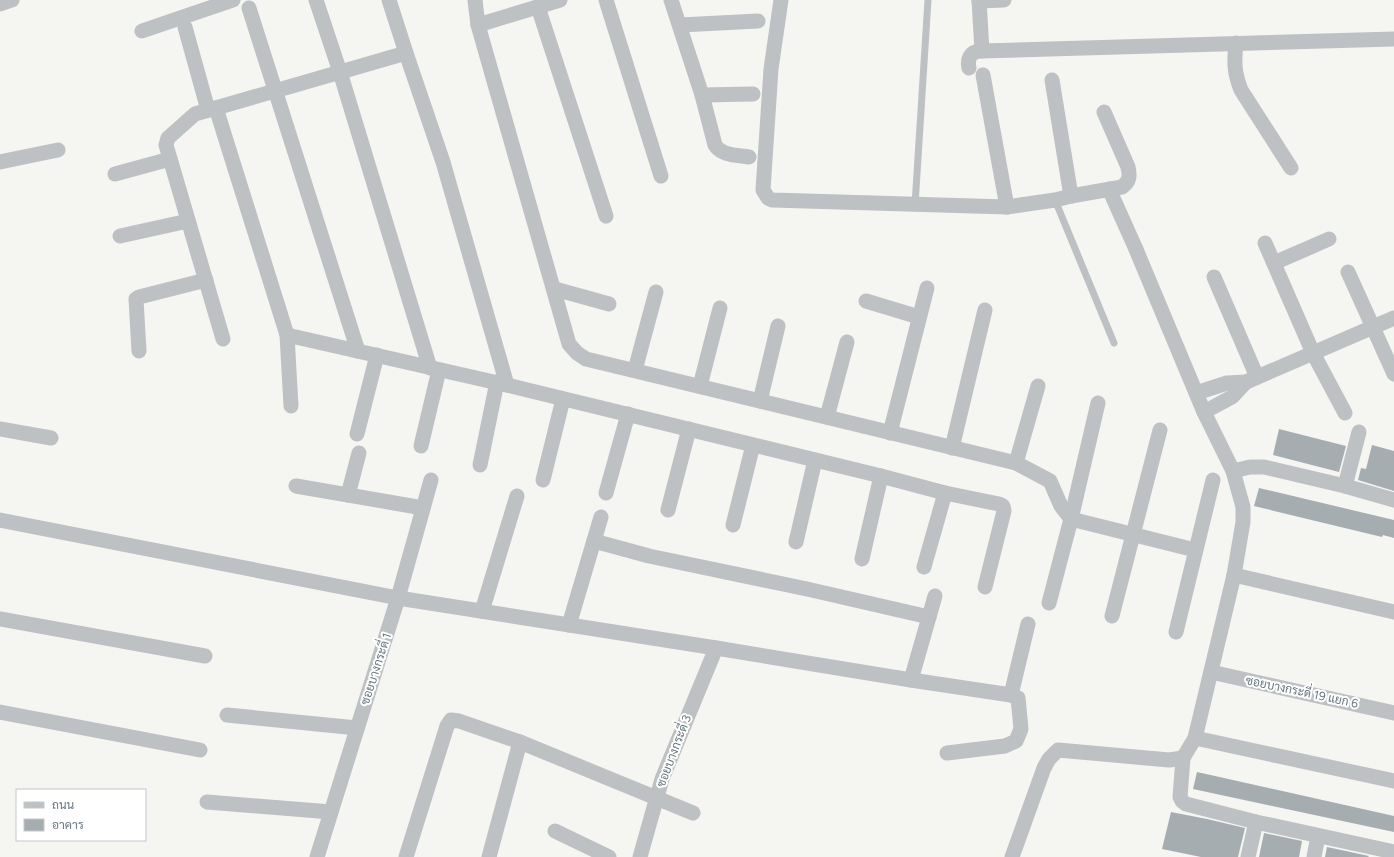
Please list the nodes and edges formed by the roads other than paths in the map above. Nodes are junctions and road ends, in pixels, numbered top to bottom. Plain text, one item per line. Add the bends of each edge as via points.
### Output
1 (12, 0) edge
2 (233, 0) edge
3 (316, 0) edge
4 (389, 0) edge
5 (475, 0) edge
6 (560, 0) edge
7 (606, 0) edge
8 (671, 0) edge
9 (781, 0) edge
10 (928, 0) edge
11 (1004, 0) edge
12 (979, 1) edge
13 (0, 4) edge
14 (538, 7) junction
15 (249, 8) dead end
16 (758, 21) dead end
17 (478, 24) junction
18 (680, 25) junction
19 (185, 27) dead end
20 (142, 31) dead end
21 (1394, 39) edge
22 (1236, 43) junction
23 (982, 51) junction
24 (406, 54) junction
25 (969, 68) dead end
26 (340, 72) junction
27 (983, 75) dead end
28 (1052, 80) dead end
29 (276, 91) junction
30 (753, 94) dead end
31 (702, 96) junction
32 (212, 109) junction
33 (1104, 112) dead end
34 (58, 150) dead end
35 (749, 157) dead end
36 (170, 159) junction
37 (0, 162) edge
38 (1290, 168) dead end
39 (115, 174) dead end
40 (661, 176) dead end
41 (1109, 189) junction
42 (1071, 196) junction
43 (1055, 200) junction
44 (915, 205) junction
45 (1007, 207) junction
46 (606, 216) dead end
47 (188, 221) junction
48 (120, 236) dead end
49 (1329, 239) dead end
50 (1265, 243) dead end
51 (1274, 263) junction
52 (1348, 272) dead end
53 (1214, 277) dead end
54 (206, 280) junction
55 (927, 288) dead end
56 (555, 289) junction
57 (656, 292) dead end
58 (866, 301) dead end
59 (609, 304) dead end
60 (720, 308) dead end
61 (985, 310) dead end
62 (920, 317) junction
63 (1394, 318) edge
64 (778, 326) dead end
65 (1373, 327) junction
66 (287, 335) junction
67 (223, 339) dead end
68 (847, 342) dead end
69 (1114, 343) dead end
70 (139, 351) dead end
71 (358, 351) junction
72 (1313, 353) junction
73 (377, 355) junction
74 (435, 369) junction
75 (635, 370) junction
76 (1394, 374) edge
77 (1251, 380) junction
78 (502, 383) junction
79 (700, 386) junction
80 (1038, 386) dead end
81 (1196, 393) junction
82 (563, 398) junction
83 (760, 401) junction
84 (1098, 403) dead end
85 (291, 406) dead end
86 (1204, 412) junction
87 (1346, 413) dead end
88 (628, 414) junction
89 (826, 417) junction
90 (0, 429) edge
91 (689, 429) junction
92 (1160, 430) dead end
93 (1359, 432) dead end
94 (890, 433) junction
95 (357, 434) dead end
96 (51, 438) dead end
97 (752, 445) junction
98 (421, 446) dead end
99 (952, 448) junction
100 (359, 453) dead end
101 (815, 460) junction
102 (1016, 463) junction
103 (480, 465) dead end
104 (1233, 471) junction
105 (881, 476) junction
106 (431, 480) dead end
107 (543, 480) dead end
108 (1213, 480) dead end
109 (296, 486) dead end
110 (1345, 486) junction
111 (606, 493) dead end
112 (945, 493) junction
113 (348, 495) junction
114 (517, 496) dead end
115 (1394, 500) edge
116 (423, 508) junction
117 (668, 510) dead end
118 (601, 517) dead end
119 (1071, 519) junction
120 (0, 520) edge
121 (733, 525) dead end
122 (1134, 534) junction
123 (594, 541) junction
124 (796, 542) dead end
125 (1195, 550) junction
126 (862, 559) dead end
127 (924, 567) dead end
128 (1234, 575) junction
129 (985, 587) dead end
130 (935, 596) dead end
131 (398, 598) junction
132 (1049, 604) dead end
133 (482, 611) junction
134 (1394, 612) edge
135 (1112, 616) dead end
136 (929, 617) junction
137 (0, 619) edge
138 (1028, 624) dead end
139 (569, 625) junction
140 (1176, 632) dead end
141 (716, 648) junction
142 (205, 656) dead end
143 (1211, 672) junction
144 (912, 680) junction
145 (1011, 695) junction
146 (0, 712) edge
147 (1394, 713) edge
148 (227, 715) dead end
149 (357, 728) junction
150 (1195, 738) junction
151 (520, 742) junction
152 (200, 750) dead end
153 (947, 753) dead end
154 (1183, 758) junction
155 (1394, 781) edge
156 (656, 797) junction
157 (207, 802) dead end
158 (331, 812) junction
159 (693, 813) dead end
160 (1256, 822) junction
161 (554, 831) dead end
162 (1318, 836) junction
163 (1394, 852) edge
164 (1378, 853) edge
165 (317, 857) edge
166 (406, 857) edge
167 (489, 857) edge
168 (609, 857) edge
169 (640, 857) edge
170 (1012, 857) edge
171 (1248, 857) edge
172 (1314, 857) edge

1 - 13 street
2 - 20 street
3 - 26 street
4 - 24 street
5 - 17 street
6 - 14 street
7 - 40 street
8 - 18 street
9 - 44 street via 771,69 763,190 765,194 776,201
10 - 44 lane
11 - 12 street
12 - 23 street
14 - 17 street
14 - 46 street
15 - 29 street
16 - 18 street
17 - 56 street
18 - 31 street
19 - 32 street
21 - 22 street
22 - 23 street
22 - 38 street via 1234,66 1241,90
23 - 25 street via 971,54
24 - 26 street
24 - 78 street via 443,162
26 - 29 street
26 - 74 street
27 - 45 street
28 - 42 street
29 - 32 street
29 - 71 street
30 - 31 street
31 - 35 street via 718,150 722,153
32 - 36 street via 195,114 168,138 166,145
32 - 66 street
33 - 41 street via 1130,176 1122,187
34 - 37 street
36 - 39 street
36 - 47 street
41 - 42 street
41 - 81 street via 1136,247
42 - 43 street
43 - 45 street
43 - 69 lane
44 - 45 street
47 - 48 street
47 - 54 street
49 - 51 street
50 - 51 street
51 - 72 street
52 - 65 street
53 - 77 street
54 - 67 street
54 - 70 street via 136,299
55 - 62 street
56 - 59 street
56 - 75 street via 570,344 577,353 586,359
57 - 75 street
58 - 62 street
60 - 79 street
61 - 99 street
62 - 94 street
63 - 65 street
64 - 83 street
65 - 72 street
65 - 76 street
66 - 71 street
66 - 85 street
68 - 89 street
71 - 73 street
72 - 77 street
72 - 87 street
73 - 74 street
73 - 95 street
74 - 78 street
74 - 98 street
75 - 79 street
77 - 81 street via 1227,383
77 - 86 street via 1232,398
78 - 82 street
78 - 103 street
79 - 83 street
80 - 102 street
81 - 86 street
82 - 88 street
82 - 107 street
83 - 89 street
84 - 119 street
86 - 104 street
88 - 91 street
88 - 111 street
89 - 94 street
90 - 96 street
91 - 97 street
91 - 117 street
92 - 122 street
93 - 110 street
94 - 99 street
97 - 101 street
97 - 121 street
99 - 102 street
100 - 113 street
101 - 105 street
101 - 124 street
102 - 119 street via 1050,481
104 - 110 street via 1264,467
104 - 128 street via 1243,507
105 - 112 street
105 - 126 street
106 - 116 street, ซอยบางกระดี่ 1
108 - 125 street
109 - 113 street
110 - 115 street
112 - 127 street
112 - 129 street via 998,504 1004,508
113 - 116 street
114 - 133 street
116 - 131 street, ซอยบางกระดี่ 1
118 - 123 street
119 - 122 street
119 - 132 street
120 - 131 street
122 - 125 street
122 - 135 street
123 - 136 street via 649,556
123 - 139 street
125 - 140 street
128 - 134 street
128 - 143 street
130 - 136 street
131 - 133 street
131 - 149 street, ซอยบางกระดี่ 1
133 - 139 street
136 - 144 street
137 - 142 street
138 - 145 street
139 - 141 street
141 - 144 street
141 - 156 street, ซอยบางกระดี่ 3
143 - 147 street, ซอยบางกระดี่ 19 แยก 6
143 - 150 street
144 - 145 street
145 - 153 street via 1018,698 1019,703 1021,729 1016,741 1005,746
146 - 152 street
148 - 149 street
149 - 158 street, ซอยบางกระดี่ 1
150 - 154 street
150 - 155 street
151 - 156 street
151 - 166 street via 451,720
151 - 167 street
154 - 160 street via 1180,797 1182,801
154 - 170 street via 1169,760 1058,750 1044,768
156 - 159 street
156 - 169 street, ซอยบางกระดี่ 3
157 - 158 street
158 - 165 street, ซอยบางกระดี่ 1
160 - 162 street
160 - 171 street
161 - 168 street
162 - 164 street
162 - 172 street
163 - 164 street

